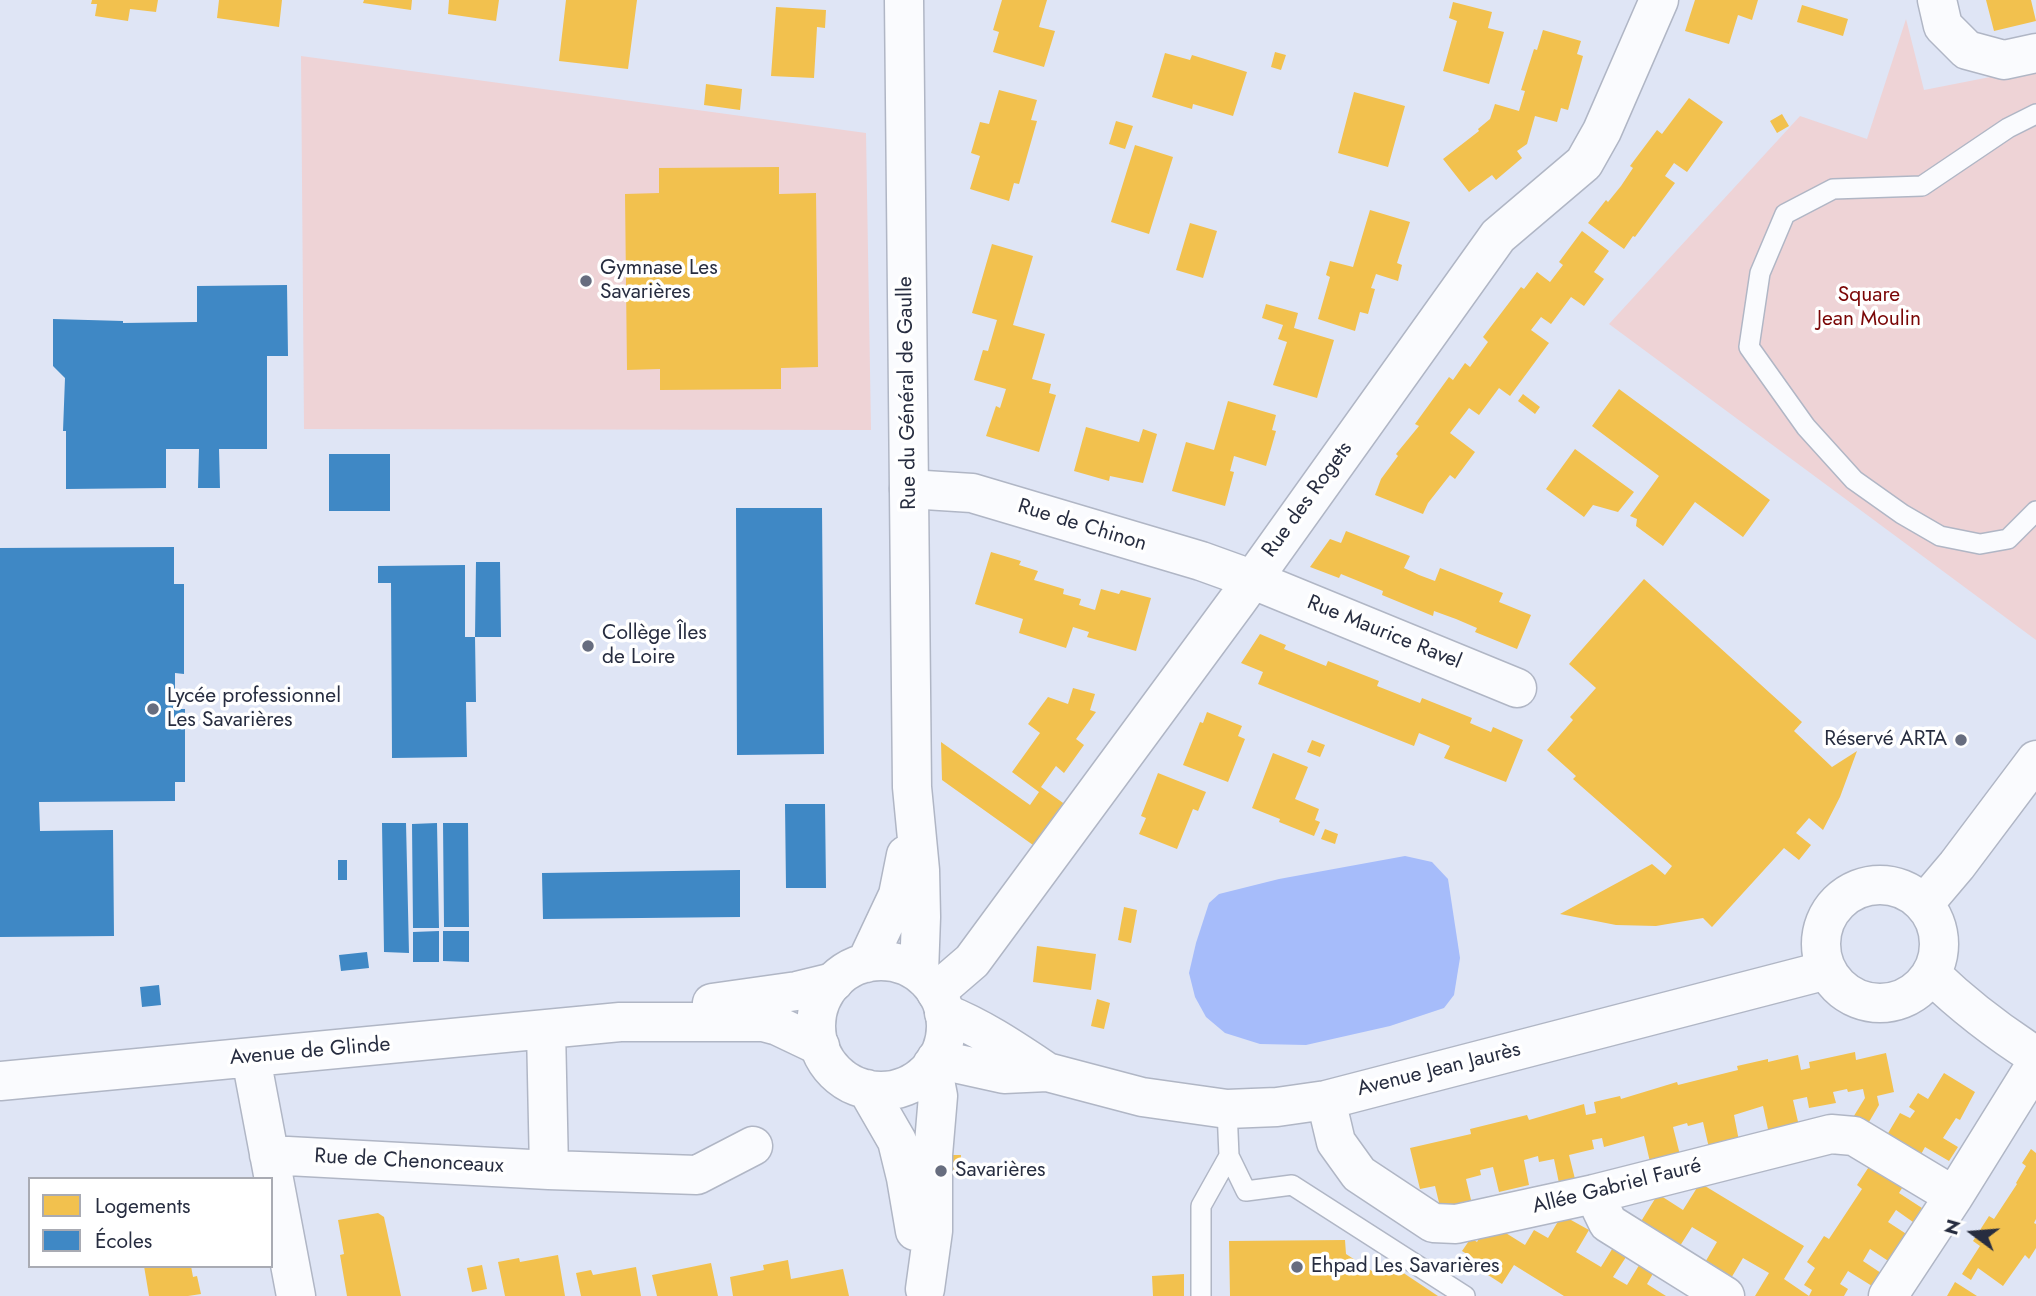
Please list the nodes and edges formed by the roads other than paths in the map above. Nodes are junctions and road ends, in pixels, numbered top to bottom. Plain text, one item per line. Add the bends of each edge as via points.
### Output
1 (904, 0) edge
2 (1659, 0) edge
3 (1937, 0) edge
4 (2036, 53) edge
5 (2036, 114) edge
6 (909, 489) junction
7 (2036, 511) edge
8 (1251, 579) junction
9 (1517, 688) dead end
10 (2036, 761) edge
11 (912, 787) junction
12 (1924, 904) junction
13 (1827, 970) junction
14 (850, 972) junction
15 (1931, 974) junction
16 (933, 993) junction
17 (620, 1022) junction
18 (546, 1029) junction
19 (820, 1046) junction
20 (2036, 1056) edge
21 (251, 1058) junction
22 (934, 1062) junction
23 (2036, 1064) edge
24 (1047, 1073) junction
25 (0, 1081) edge
26 (866, 1088) junction
27 (1326, 1100) junction
28 (1227, 1109) junction
29 (753, 1146) dead end
30 (269, 1155) junction
31 (1229, 1156) junction
32 (550, 1170) junction
33 (1594, 1194) junction
34 (1954, 1196) junction
35 (931, 1288) edge
36 (296, 1296) edge
37 (1201, 1296) edge
38 (1465, 1296) edge
39 (1726, 1296) edge
40 (1888, 1296) edge

1 - 6 street, Rue du Général de Gaulle
2 - 8 street, Rue des Rogets via 1584,163 1498,236
3 - 4 street via 1943,26 1967,50 2004,60
5 - 7 lane via 1922,186 1833,189 1785,214 1759,273 1749,347 1806,427 1854,480 1940,536 1980,544 2008,538
6 - 8 street, Rue de Chinon via 972,493
6 - 11 street, Rue du Général de Gaulle
8 - 9 street, Rue Maurice Ravel
8 - 16 street, Rue des Rogets via 972,961
10 - 12 street
11 - 14 street, Rue du Général de Gaulle via 898,895
11 - 16 street, Rue du Général de Gaulle via 921,918
12 - 13 street via 1907,891 1885,884 1845,896 1830,911 1822,930
12 - 15 street via 1939,936
13 - 15 street via 1848,994 1881,1003 1908,996
13 - 27 street, Avenue Jean Jaurès
14 - 16 street via 886,961 897,963
14 - 17 street, Avenue de Glinde via 797,991 724,1000
14 - 19 street via 823,996 818,1014
15 - 20 street via 1952,995
16 - 22 street via 946,1029
16 - 24 street, Avenue Jean Jaurès
17 - 18 street, Avenue de Glinde
17 - 19 street, Avenue de Glinde via 763,1022
18 - 21 street, Avenue de Glinde
18 - 32 street
19 - 26 street via 835,1071
21 - 25 street, Avenue de Glinde
21 - 30 street
22 - 24 street, Avenue Jean Jaurès via 1004,1074
22 - 26 street via 921,1077 904,1086
22 - 35 street via 938,1096
23 - 34 street
24 - 28 street, Avenue Jean Jaurès via 1142,1097
26 - 35 street via 897,1141
27 - 28 street, Avenue Jean Jaurès
27 - 33 street, Allée Gabriel Fauré via 1336,1142 1359,1174 1433,1223 1456,1224
28 - 31 lane
29 - 32 street, Rue de Chenonceaux via 697,1175
30 - 32 street, Rue de Chenonceaux
30 - 36 street
31 - 37 lane via 1201,1206
31 - 38 lane via 1246,1191 1292,1185
33 - 34 street, Allée Gabriel Fauré via 1831,1134 1854,1136
33 - 39 street via 1608,1223
34 - 40 street

